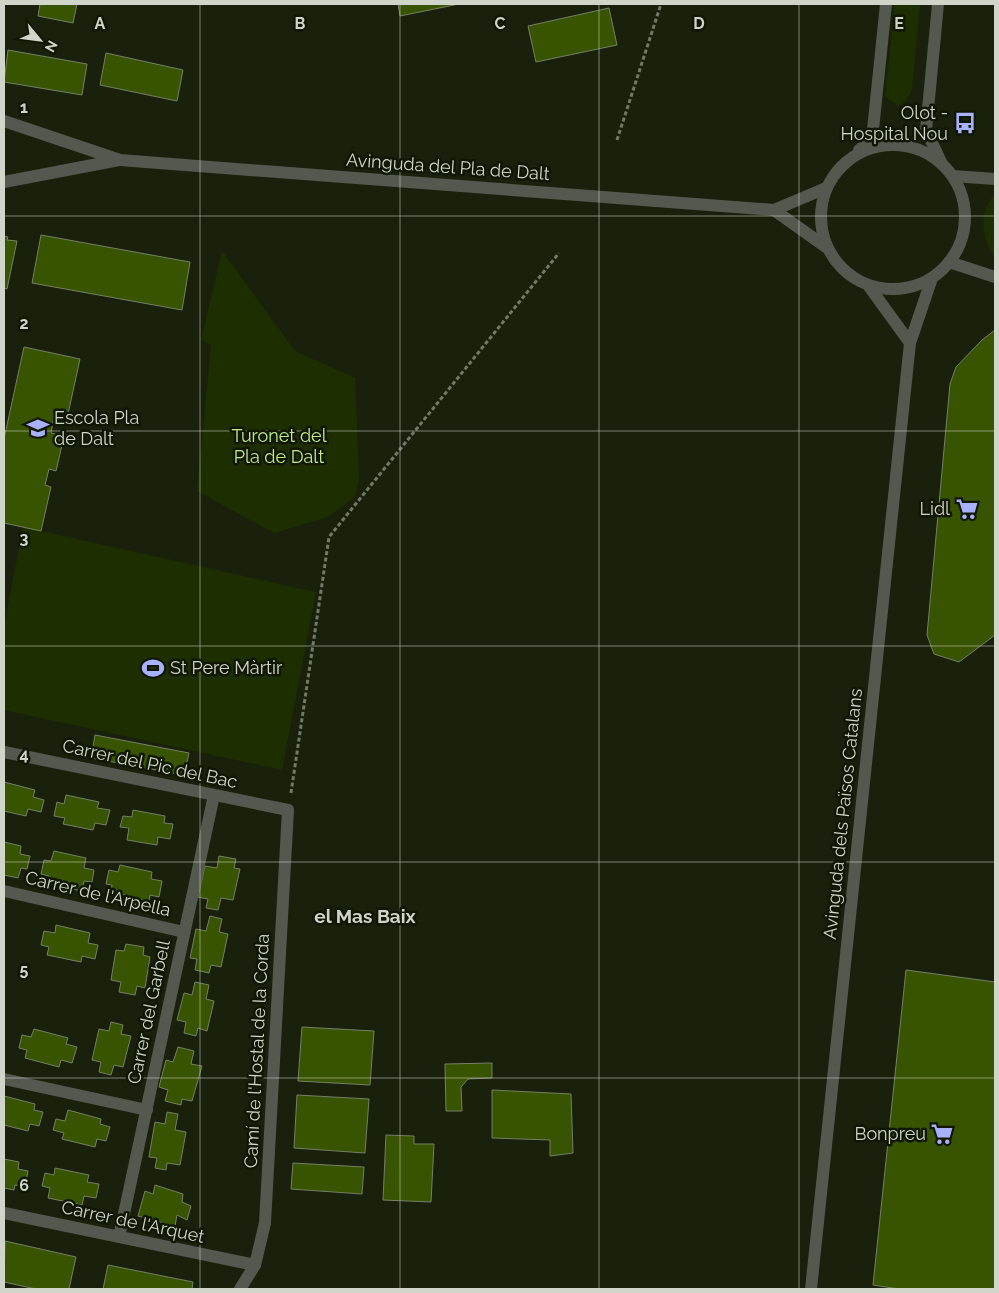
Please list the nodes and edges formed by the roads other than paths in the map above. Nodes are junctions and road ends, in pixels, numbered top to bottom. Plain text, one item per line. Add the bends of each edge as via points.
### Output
1 (886, 4) edge
2 (938, 4) edge
3 (4, 121) edge
4 (850, 158) junction
5 (120, 160) junction
6 (942, 164) junction
7 (952, 176) junction
8 (995, 179) edge
9 (4, 182) edge
10 (826, 188) junction
11 (774, 210) junction
12 (826, 247) junction
13 (949, 262) junction
14 (995, 277) edge
15 (932, 278) junction
16 (868, 285) junction
17 (910, 343) junction
18 (4, 752) edge
19 (214, 795) junction
20 (288, 810) joint
21 (4, 891) edge
22 (184, 932) junction
23 (4, 1079) edge
24 (147, 1110) junction
25 (4, 1214) edge
26 (119, 1237) junction
27 (255, 1265) junction
28 (240, 1289) edge
29 (811, 1289) edge

1 - 4 street via 872,139
2 - 6 street via 926,130
3 - 5 street, Avinguda del Pla de Dalt
4 - 6 street via 867,149 907,146 926,152
4 - 10 street
5 - 9 street, Avinguda del Pla de Dalt
5 - 11 street, Avinguda del Pla de Dalt
6 - 7 street
7 - 8 street
7 - 13 street via 964,205 965,225 960,245
10 - 11 street, Avinguda del Pla de Dalt
10 - 12 street via 820,217
11 - 12 street
12 - 16 street via 851,276
13 - 14 street
13 - 15 street
15 - 16 street via 912,287 890,289
15 - 17 street, Avinguda dels Països Catalans
16 - 17 street
17 - 29 street, Avinguda dels Països Catalans
18 - 19 street, Carrer del Pic del Bac
19 - 20 street, Carrer del Pic del Bac
19 - 22 street, Carrer del Garbell
20 - 27 street, Camí de l'Hostal de la Corda via 265,1223
21 - 22 street, Carrer de l'Arpella
22 - 24 street, Carrer del Garbell
23 - 24 street
24 - 26 street, Carrer del Garbell
25 - 26 street, Carrer de l'Arquet
26 - 27 street, Carrer de l'Arquet
27 - 28 street, Camí de l'Hostal de la Corda

